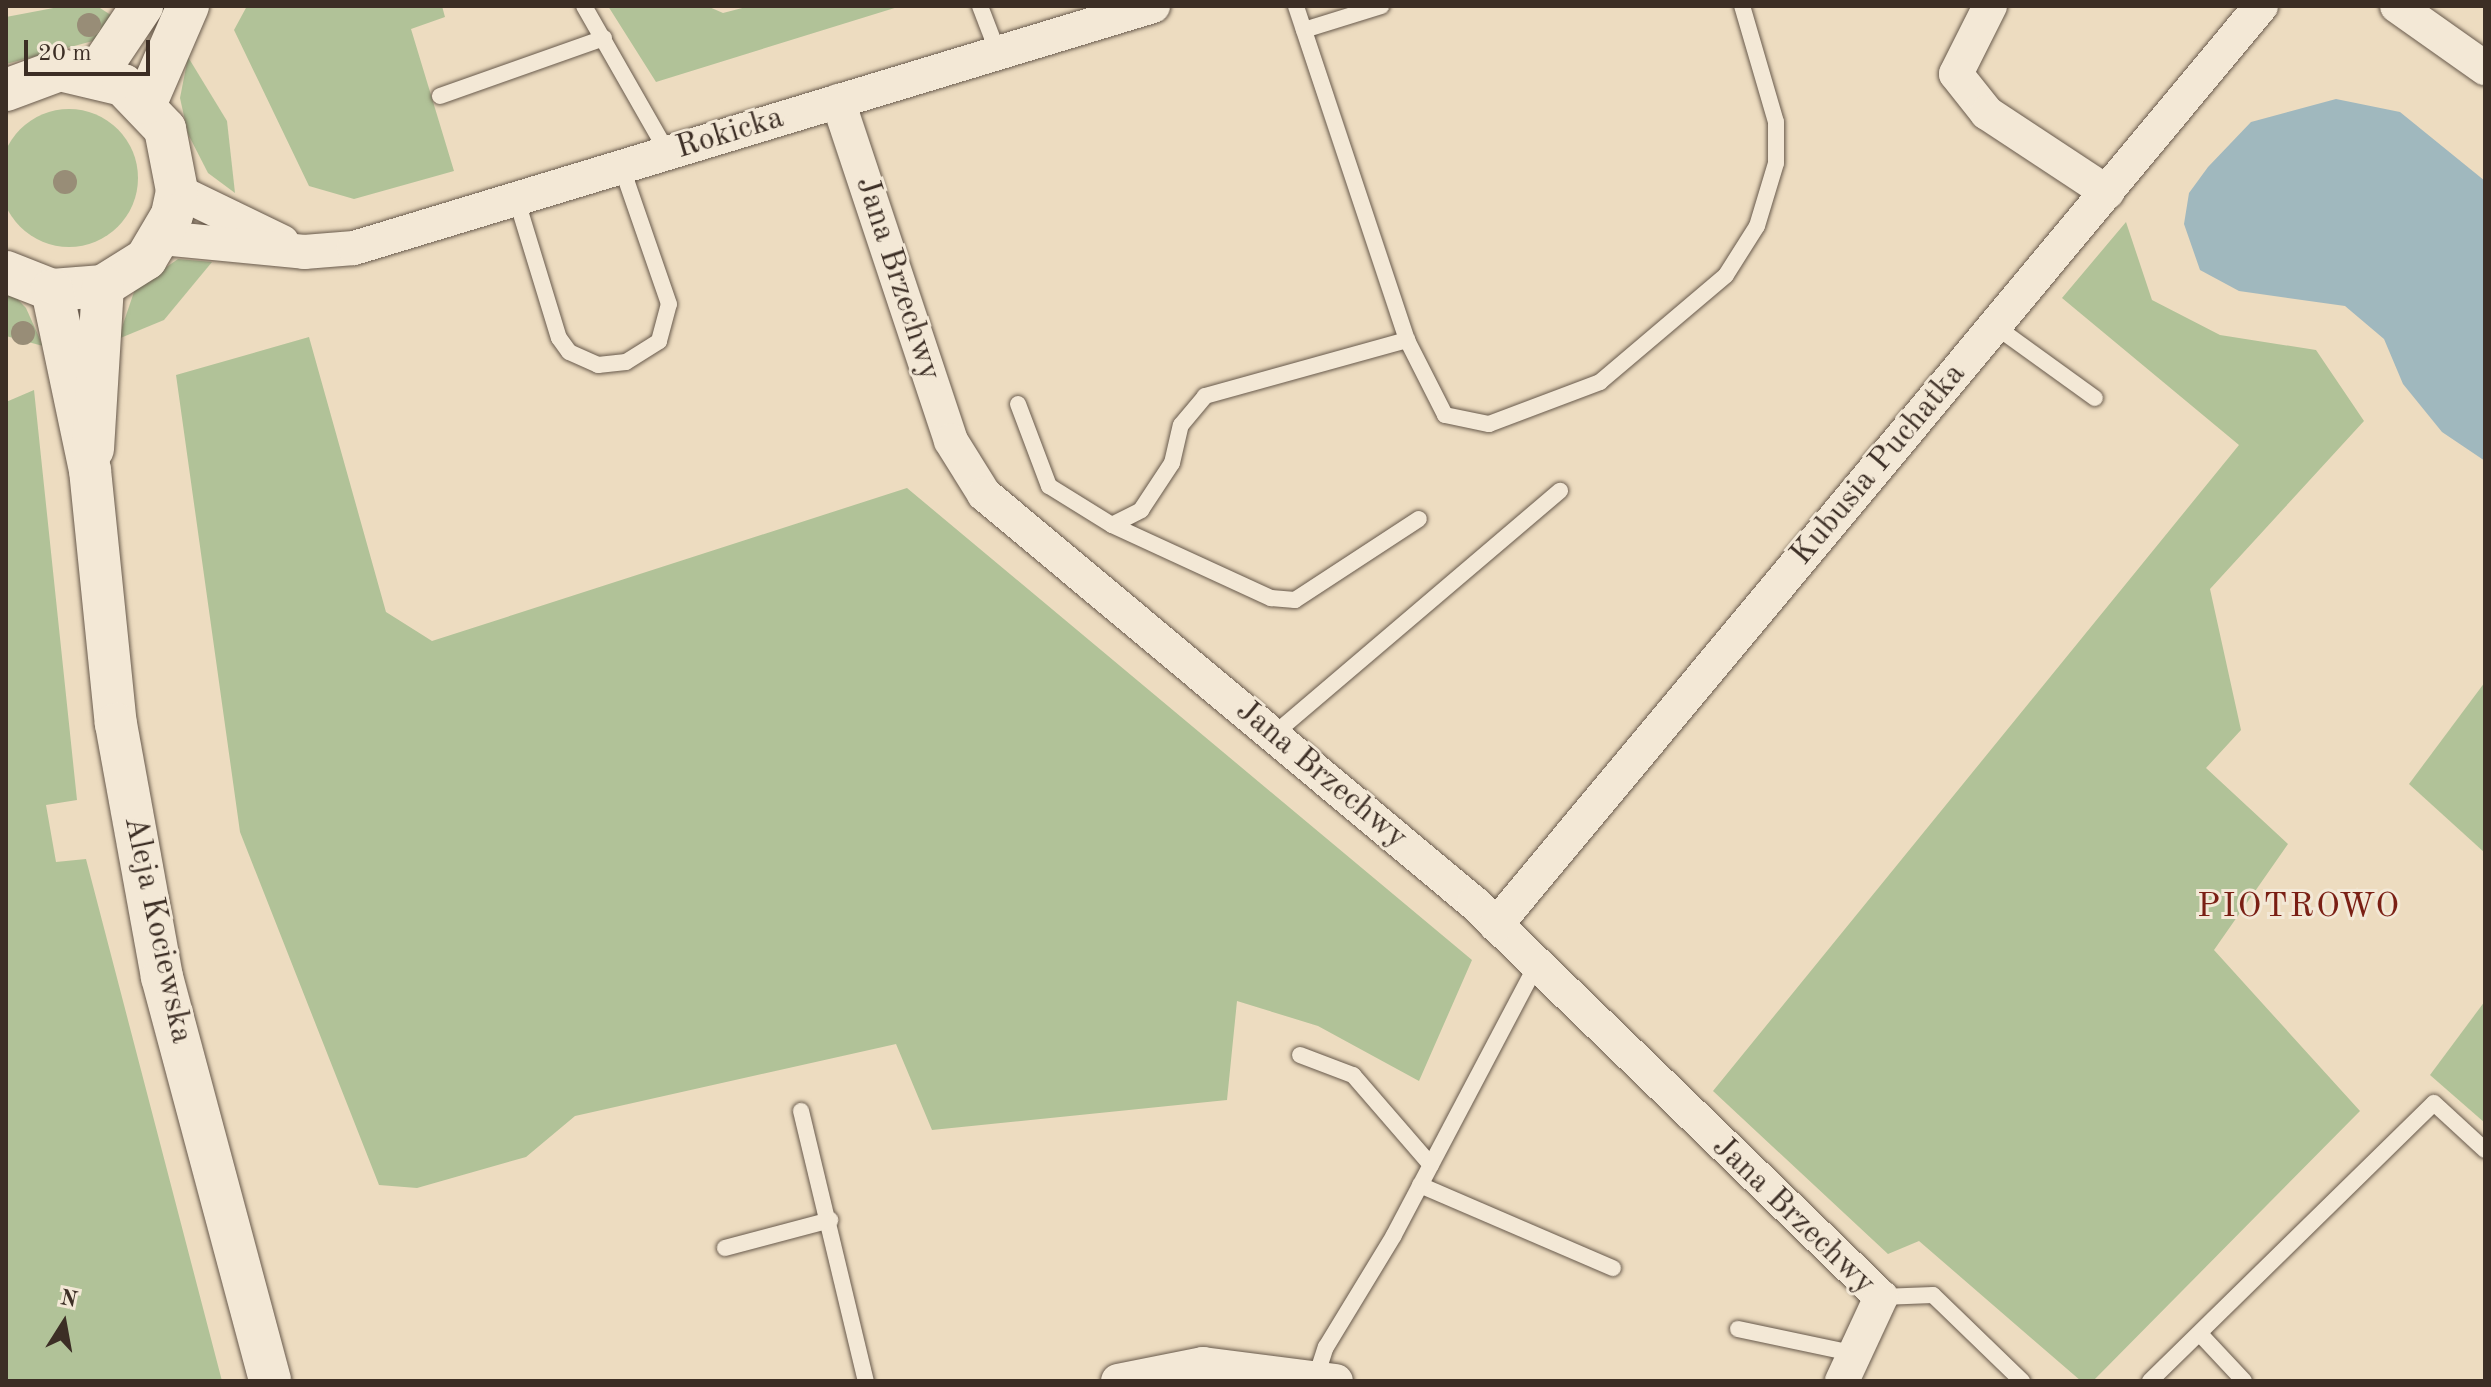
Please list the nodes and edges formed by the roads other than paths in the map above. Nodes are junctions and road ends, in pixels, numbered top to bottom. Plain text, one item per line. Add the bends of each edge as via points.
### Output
1 (142, 6) edge
2 (188, 6) edge
3 (584, 6) edge
4 (980, 6) edge
5 (1153, 6) edge
6 (1296, 6) edge
7 (1381, 6) edge
8 (1742, 6) edge
9 (1990, 6) edge
10 (2261, 6) edge
11 (2397, 6) edge
12 (1304, 30) junction
13 (604, 38) junction
14 (998, 53) junction
15 (2485, 68) edge
16 (97, 73) junction
17 (6, 90) edge
18 (440, 96) dead end
19 (838, 101) junction
20 (146, 103) junction
21 (668, 153) junction
22 (622, 168) junction
23 (177, 191) junction
24 (2107, 192) junction
25 (517, 201) junction
26 (162, 238) junction
27 (304, 252) junction
28 (6, 272) edge
29 (103, 286) junction
30 (52, 290) junction
31 (1995, 326) junction
32 (1407, 340) junction
33 (2095, 398) dead end
34 (1018, 404) dead end
35 (90, 470) junction
36 (1560, 491) dead end
37 (1419, 519) dead end
38 (1112, 525) junction
39 (1273, 735) junction
40 (1496, 925) junction
41 (1534, 969) junction
42 (1300, 1055) dead end
43 (801, 1111) dead end
44 (2485, 1150) edge
45 (1431, 1165) junction
46 (1420, 1185) junction
47 (830, 1220) junction
48 (725, 1248) dead end
49 (1613, 1268) dead end
50 (1881, 1297) junction
51 (1738, 1329) dead end
52 (2201, 1335) junction
53 (1847, 1367) edge
54 (1326, 1379) edge
55 (270, 1381) edge
56 (866, 1381) edge
57 (1118, 1381) edge
58 (2022, 1381) edge
59 (2150, 1381) edge
60 (2244, 1381) edge

1 - 16 street
2 - 20 street
3 - 13 lane
4 - 14 lane
5 - 14 street, Rokicka
6 - 12 lane
7 - 12 lane
8 - 32 lane via 1776,122 1776,163 1757,226 1726,275 1600,382 1489,424 1445,415 1426,391
9 - 24 street via 1956,74 1987,113
10 - 24 street, Kubusia Puchatka
11 - 15 street
12 - 32 lane
13 - 18 lane
13 - 21 lane
14 - 19 street, Rokicka
16 - 17 street via 60,70
16 - 20 street
19 - 21 street, Rokicka
19 - 39 street, Jana Brzechwy via 963,464 984,494
20 - 23 street via 176,158
21 - 22 street, Rokicka
22 - 25 street, Rokicka
22 - 25 lane via 669,304 659,341 626,362 598,365 559,338
23 - 26 street
23 - 27 street
24 - 31 street, Kubusia Puchatka
25 - 27 street, Rokicka via 354,248
26 - 27 street, Rokicka
26 - 29 street via 146,259
28 - 30 street
29 - 30 street
29 - 35 street, Aleja Kociewska
30 - 35 street, Aleja Kociewska
31 - 33 lane
31 - 40 street, Kubusia Puchatka
32 - 38 lane via 1205,396 1181,425 1172,463 1141,510
34 - 38 lane via 1049,486
35 - 55 street, Aleja Kociewska via 116,724 162,977
36 - 39 lane
37 - 38 lane via 1295,600 1271,598
39 - 40 street, Jana Brzechwy
40 - 41 street, Jana Brzechwy
41 - 45 lane
41 - 50 street, Jana Brzechwy
42 - 45 lane via 1353,1075
43 - 47 lane
44 - 52 lane via 2434,1103
45 - 46 lane
46 - 49 lane
46 - 54 lane via 1326,1347
47 - 48 lane
47 - 56 lane
50 - 53 street, Jana Brzechwy
50 - 58 lane via 1933,1295
51 - 53 lane
52 - 59 lane
52 - 60 lane
54 - 57 street via 1203,1364

